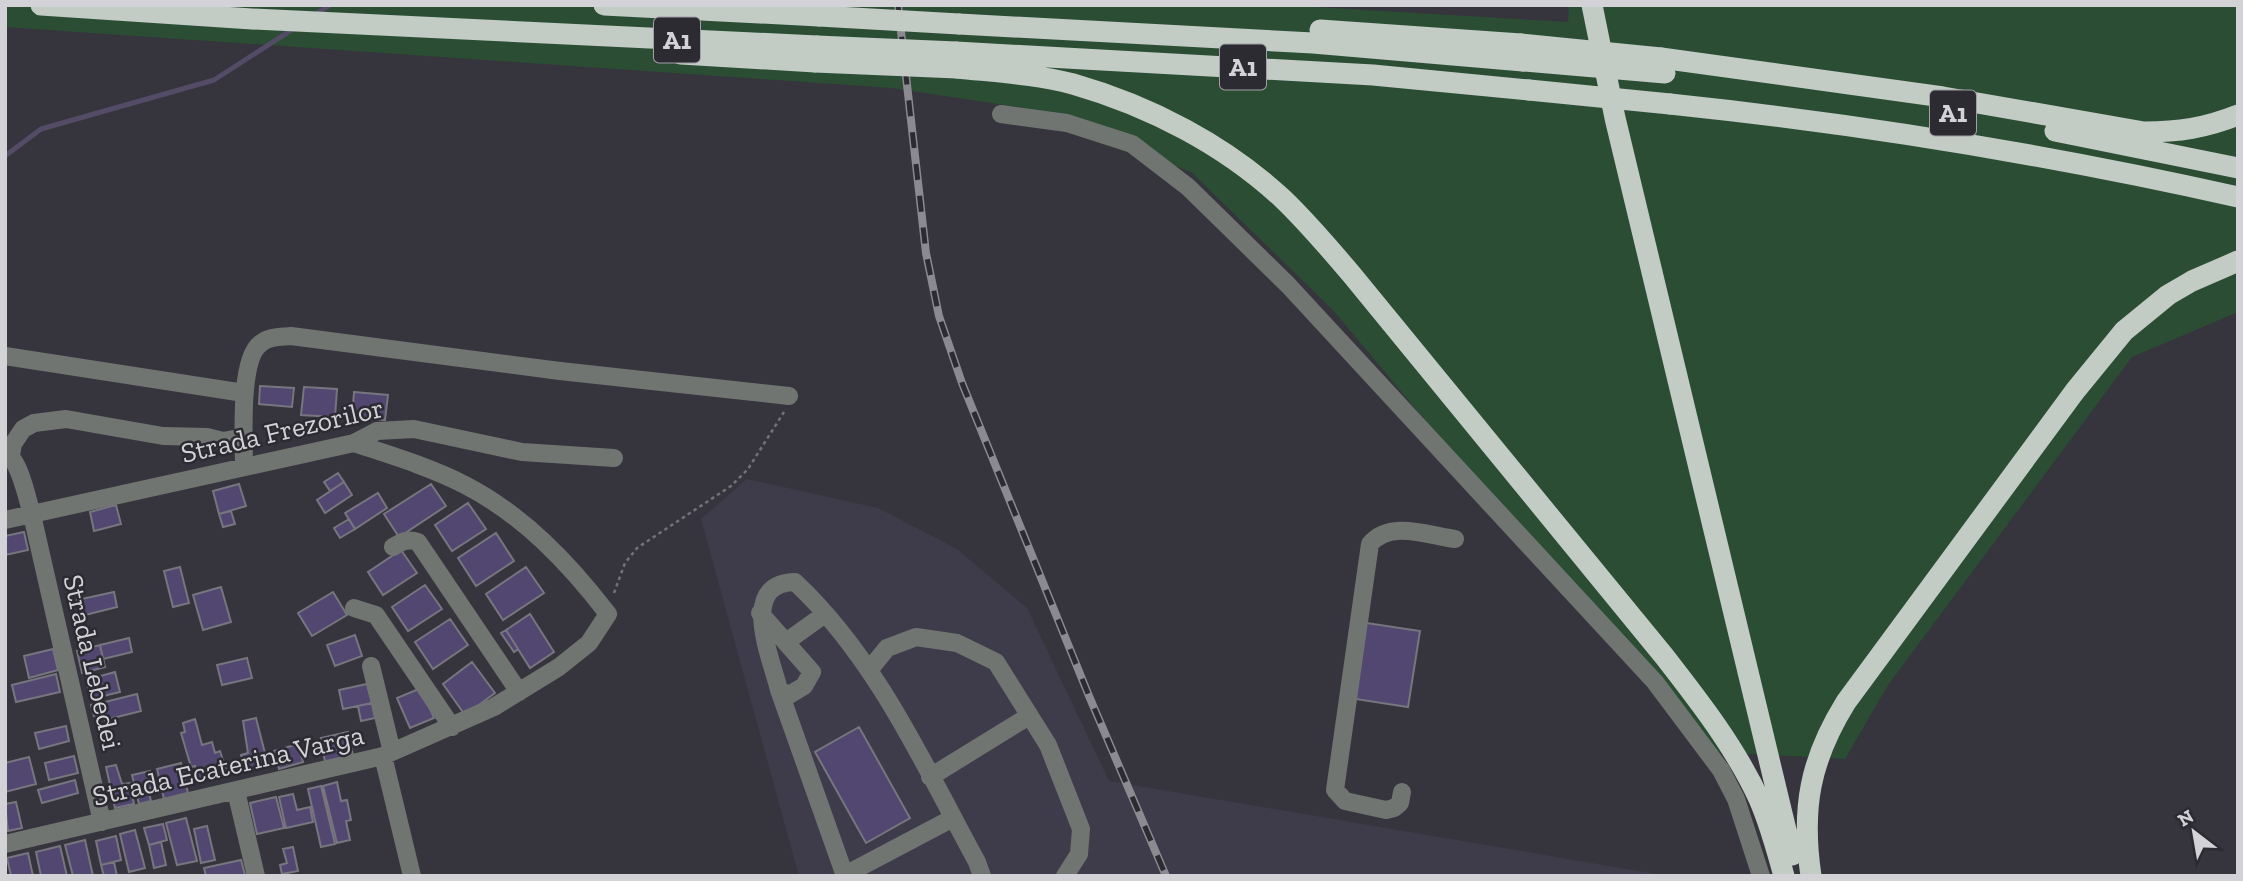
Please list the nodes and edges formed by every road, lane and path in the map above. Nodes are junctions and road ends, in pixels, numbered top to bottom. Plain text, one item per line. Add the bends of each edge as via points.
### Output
1 (41, 5) edge
2 (604, 5) edge
3 (872, 5) edge
4 (1592, 5) edge
5 (958, 17) junction
6 (956, 60) junction
7 (1663, 66) junction
8 (1001, 114) dead end
9 (2238, 115) edge
10 (2238, 168) edge
11 (2238, 197) edge
12 (2238, 261) edge
13 (5, 356) edge
14 (244, 393) junction
15 (789, 396) joint
16 (244, 437) junction
17 (354, 443) junction
18 (8, 454) edge
19 (614, 458) dead end
20 (244, 467) junction
21 (32, 514) junction
22 (5, 520) edge
23 (1455, 539) dead end
24 (393, 547) dead end
25 (354, 608) dead end
26 (760, 613) junction
27 (608, 614) junction
28 (825, 614) junction
29 (786, 642) junction
30 (371, 666) dead end
31 (870, 669) junction
32 (779, 690) junction
33 (519, 692) junction
34 (1029, 716) junction
35 (452, 727) junction
36 (388, 754) junction
37 (930, 777) junction
38 (236, 791) junction
39 (1402, 792) dead end
40 (953, 818) junction
41 (102, 822) junction
42 (5, 844) edge
43 (845, 875) edge
44 (256, 876) edge
45 (412, 876) edge
46 (982, 876) edge
47 (1065, 876) edge
48 (1761, 876) edge
49 (1784, 876) edge
50 (1797, 876) edge
51 (1811, 876) edge

1 - 6 highway, A1, bridge
2 - 5 highway, A1, bridge via 819,16
3 - 5 highway
4 - 50 highway via 1615,118
5 - 7 highway, A1, bridge via 1312,43 1522,52
6 - 11 highway, A1, bridge via 1373,75 1670,104 1984,147
6 - 49 highway via 1071,84 1136,107 1215,147 1283,199 1352,275 1711,718 1759,799
7 - 9 highway via 1943,97 2144,132 2210,126
7 - 10 highway, A1 via 1991,119
8 - 48 street via 1067,123 1132,144 1188,187 1288,285 1655,682 1721,770 1736,799
12 - 51 highway via 2168,295 2124,331 1846,702 1823,743 1809,790
13 - 14 street
14 - 15 street via 258,345 272,337 291,336
14 - 16 street
15 - 27 path via 784,414 748,469 711,501 637,548 625,563
16 - 18 street via 223,441 163,436 66,419 23,429
16 - 20 street
17 - 19 street, Strada Frezorilor via 377,430 414,429 522,452
17 - 20 street, Strada Frezorilor
17 - 27 street via 464,485 507,513 552,549
18 - 21 street, Strada Lebedei via 17,466
20 - 21 street, Strada Frezorilor
21 - 22 street, Strada Frezorilor
21 - 41 street, Strada Lebedei
23 - 39 street via 1391,529 1370,544 1335,790 1345,801 1386,810 1400,803
24 - 33 street via 411,539 418,542
25 - 35 street via 376,615
26 - 28 street via 765,594 782,582 795,582
26 - 29 street
26 - 32 street
27 - 33 street via 589,643
28 - 29 street
28 - 31 street
29 - 32 street via 812,672 804,686 789,695
30 - 36 street
31 - 34 street via 887,648 916,637 957,643 996,662
31 - 37 street
32 - 43 street
33 - 35 street
34 - 37 street
34 - 47 street via 1048,745 1081,829 1079,854
35 - 36 street
36 - 38 street, Strada Ecaterina Varga
36 - 45 street, Strada Ecaterina Varga
37 - 40 street
38 - 41 street, Strada Ecaterina Varga
38 - 44 street
40 - 43 street
40 - 46 street
41 - 42 street, Strada Ecaterina Varga

